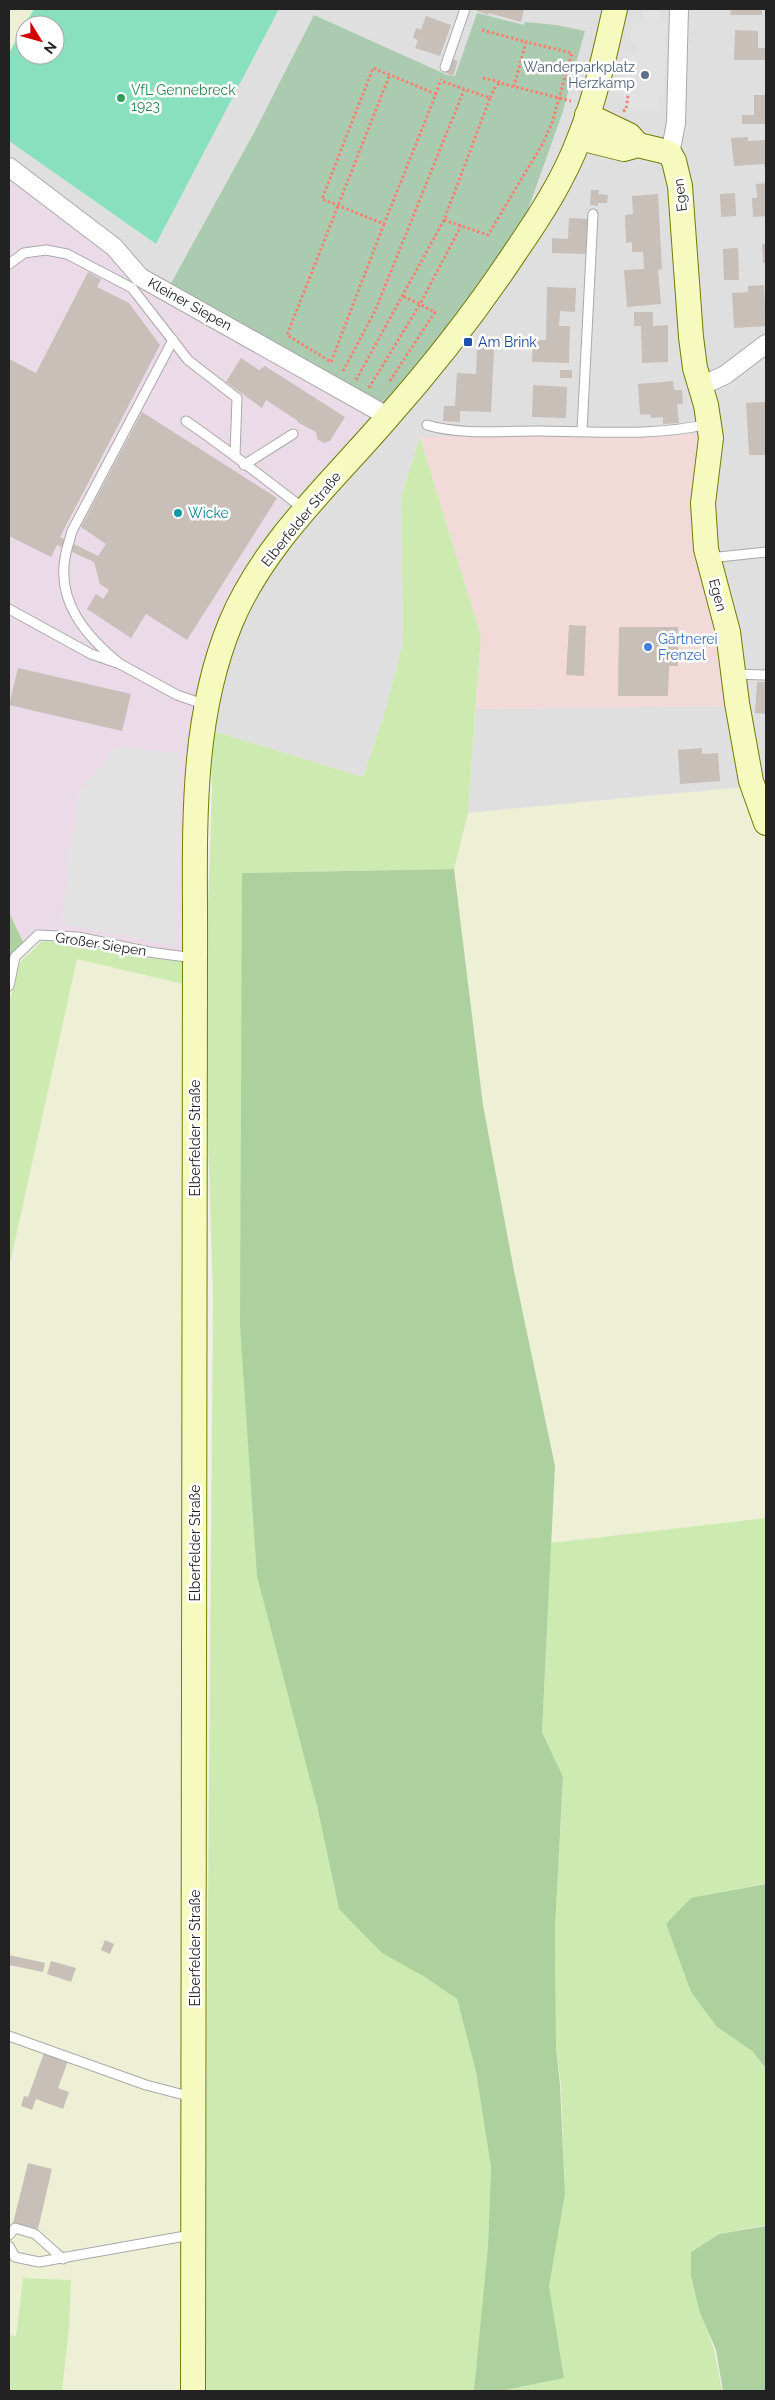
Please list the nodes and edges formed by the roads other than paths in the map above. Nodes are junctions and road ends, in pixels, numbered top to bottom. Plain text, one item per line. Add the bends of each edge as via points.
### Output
1 (466, 9) edge
2 (615, 9) edge
3 (679, 9) edge
4 (445, 68) dead end
5 (589, 111) junction
6 (580, 138) junction
7 (638, 145) junction
8 (670, 154) junction
9 (9, 167) edge
10 (593, 214) dead end
11 (9, 264) edge
12 (173, 340) junction
13 (766, 344) edge
14 (701, 386) junction
15 (388, 417) junction
16 (186, 421) dead end
17 (708, 424) junction
18 (427, 425) dead end
19 (582, 430) junction
20 (293, 434) dead end
21 (235, 455) junction
22 (244, 465) junction
23 (305, 510) junction
24 (766, 552) edge
25 (709, 558) junction
26 (9, 609) edge
27 (120, 664) junction
28 (733, 674) junction
29 (766, 676) edge
30 (207, 706) junction
31 (766, 823) edge
32 (195, 958) junction
33 (9, 986) edge
34 (9, 2036) edge
35 (194, 2097) junction
36 (9, 2235) edge
37 (194, 2235) junction
38 (9, 2246) edge
39 (63, 2258) junction
40 (193, 2391) edge

1 - 4 lane
2 - 5 main road, Elberfelder Straße
3 - 8 street, Egen via 676,123
5 - 6 main road, Elberfelder Straße
5 - 7 main road via 629,135
6 - 7 main road via 624,149
6 - 15 main road, Elberfelder Straße via 548,200 490,291
7 - 8 main road
8 - 14 main road, Egen via 680,186 691,337
9 - 15 street, Kleiner Siepen via 114,247 140,277
10 - 19 lane
11 - 12 lane via 24,253 46,250 66,254 132,288
12 - 21 lane via 188,360 237,398
12 - 27 lane via 72,531 64,558 64,582 70,605 82,628
13 - 14 street via 725,375
14 - 17 main road, Egen
15 - 23 main road, Elberfelder Straße
16 - 21 lane
17 - 19 lane via 665,430
17 - 25 main road, Egen via 710,456 703,503
18 - 19 lane via 474,431
20 - 22 lane
21 - 22 lane
22 - 23 lane
23 - 30 main road, Elberfelder Straße via 266,559 237,607 220,651
24 - 25 lane
25 - 28 main road, Egen via 728,632
26 - 27 lane via 91,654
27 - 30 lane via 177,695
28 - 29 lane
28 - 31 main road, Egen via 751,781
30 - 32 main road, Elberfelder Straße via 196,780
32 - 33 lane, Großer Siepen via 78,937 38,935 15,957
32 - 35 main road, Elberfelder Straße
34 - 35 lane via 146,2085
35 - 37 main road, Elberfelder Straße
36 - 39 lane via 15,2228 35,2234
37 - 39 lane
37 - 40 main road, Elberfelder Straße
38 - 39 lane via 15,2257 39,2262

